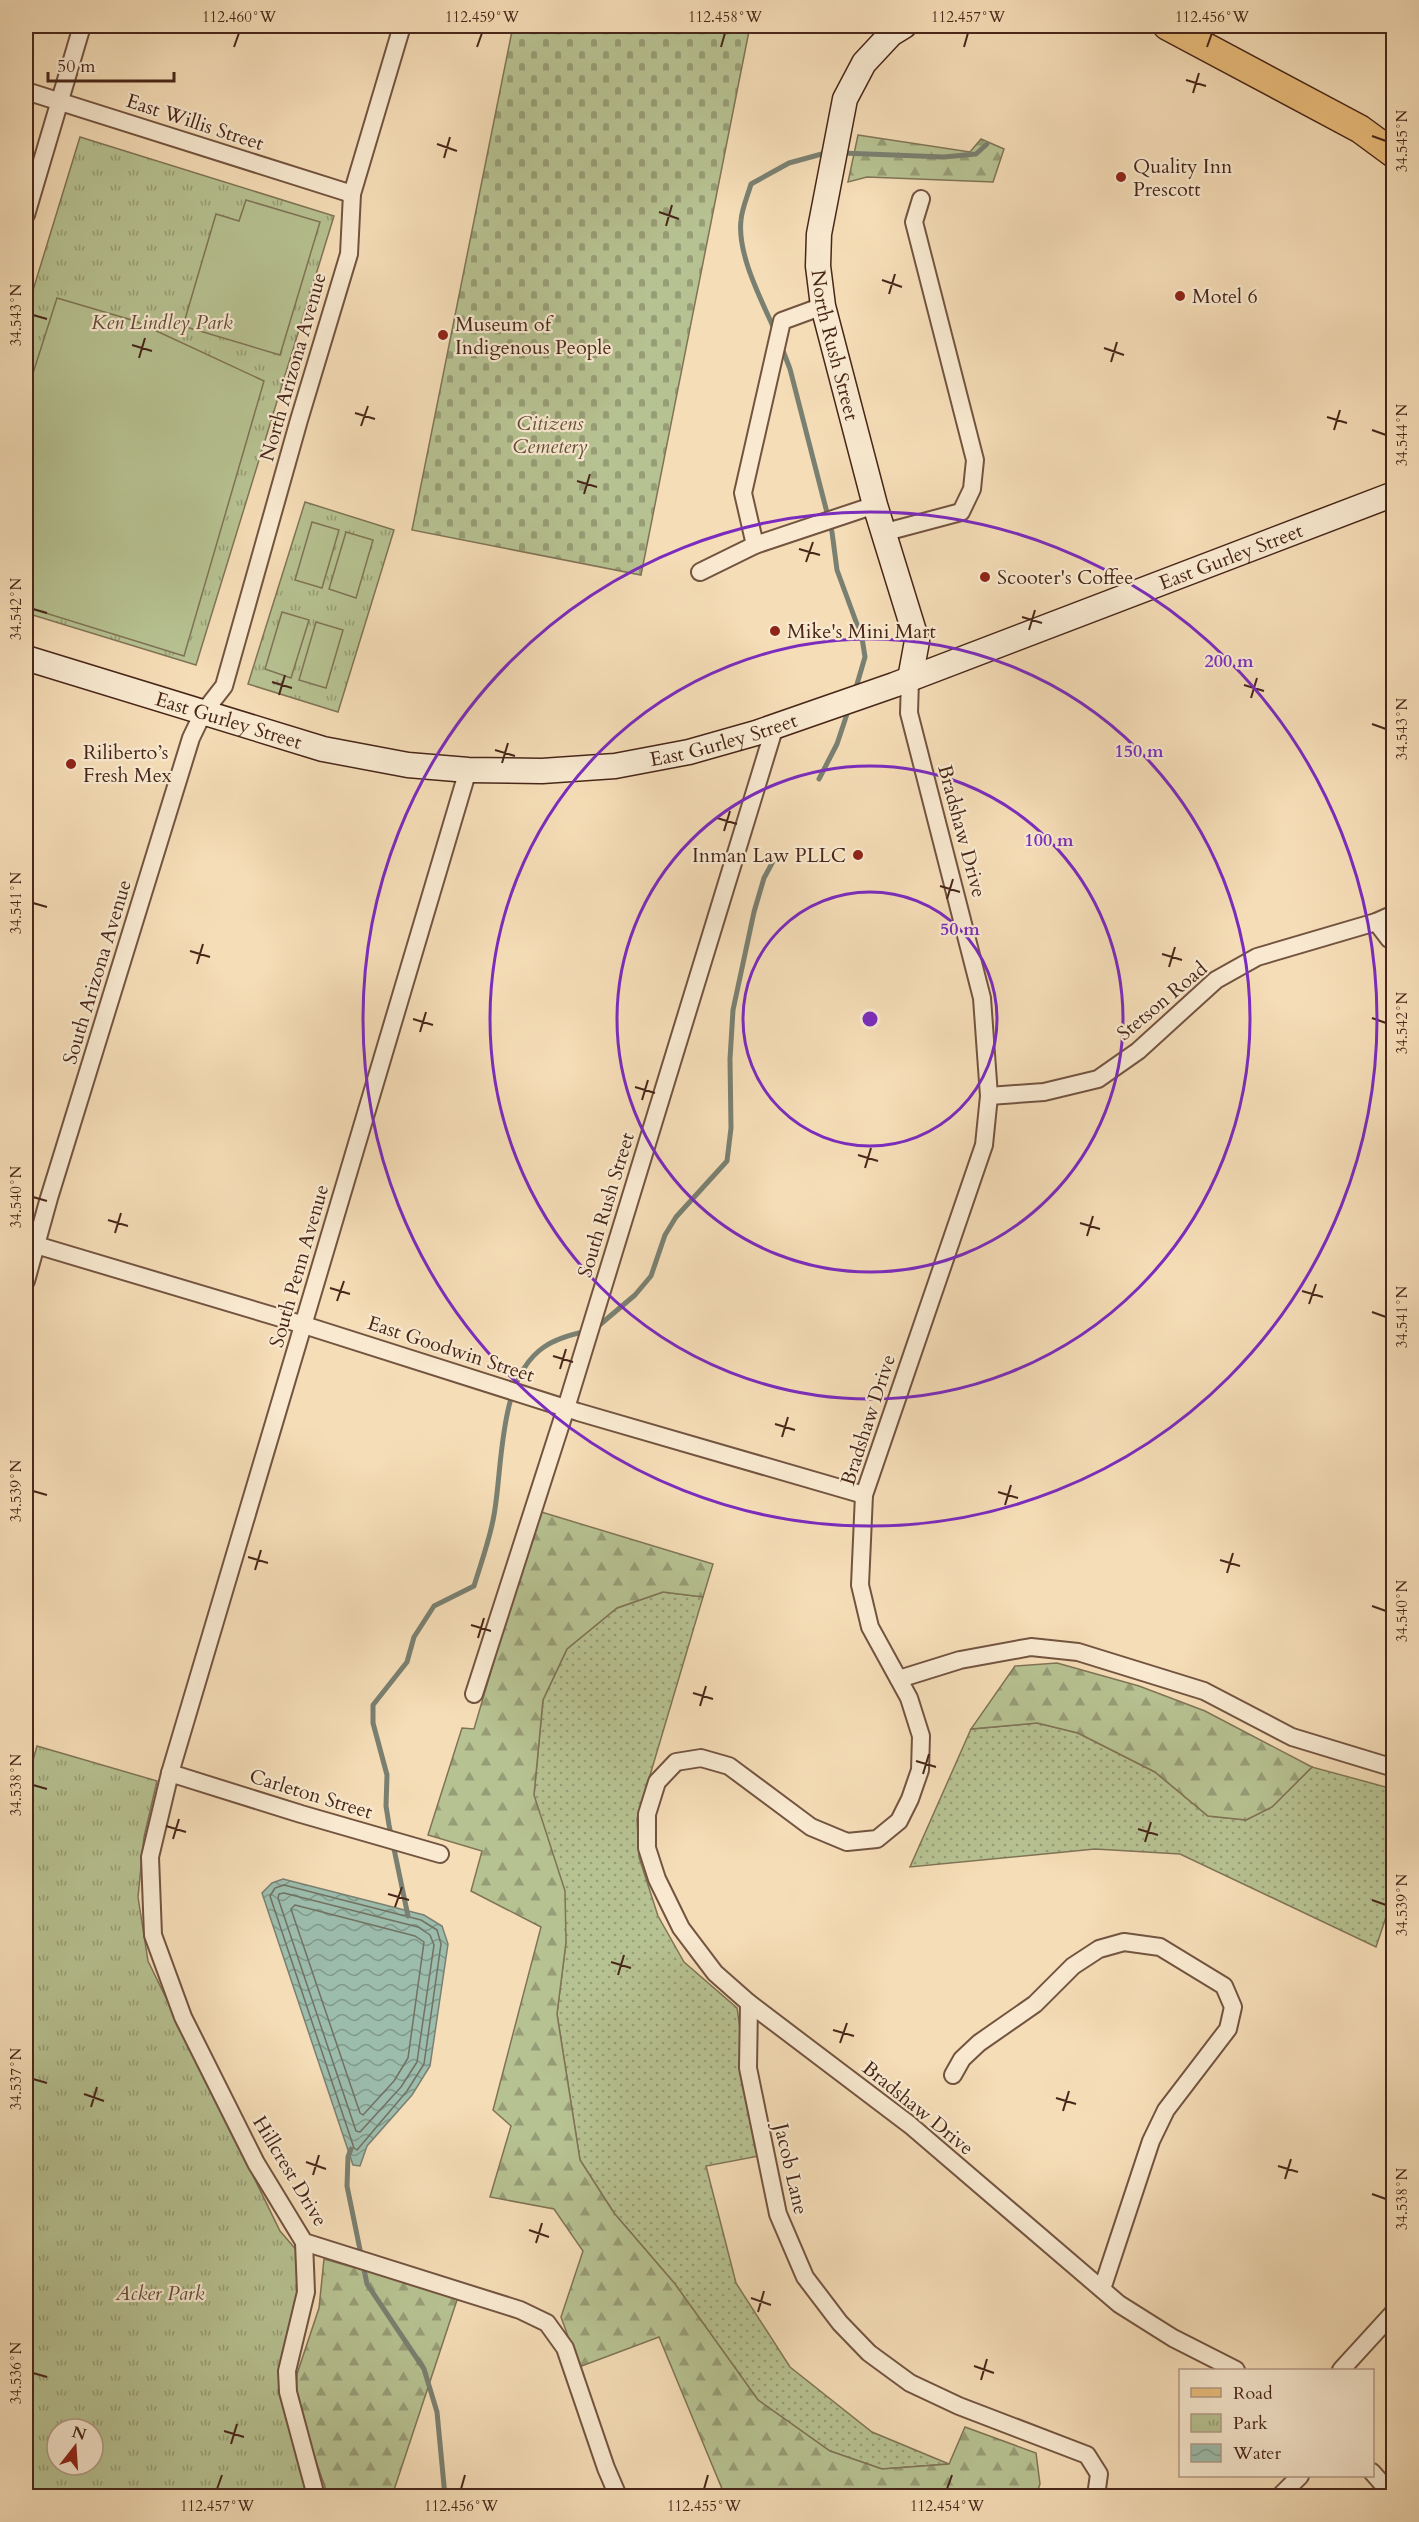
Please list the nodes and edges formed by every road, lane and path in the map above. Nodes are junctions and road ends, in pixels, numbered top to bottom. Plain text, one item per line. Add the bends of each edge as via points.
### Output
1 (82, 26) edge
2 (402, 26) edge
3 (904, 26) edge
4 (1167, 26) edge
5 (26, 91) edge
6 (60, 101) junction
7 (1360, 129) junction
8 (1394, 139) edge
9 (1394, 154) edge
10 (352, 194) junction
11 (921, 199) dead end
12 (26, 215) edge
13 (823, 306) junction
14 (1394, 494) edge
15 (875, 505) junction
16 (882, 532) junction
17 (755, 545) junction
18 (700, 572) dead end
19 (26, 658) edge
20 (910, 679) junction
21 (203, 713) junction
22 (775, 726) junction
23 (468, 770) junction
24 (1394, 914) edge
25 (1376, 922) junction
26 (1394, 941) edge
27 (989, 1096) junction
28 (31, 1243) edge
29 (26, 1281) edge
30 (304, 1325) junction
31 (566, 1408) junction
32 (864, 1495) junction
33 (899, 1679) junction
34 (474, 1694) dead end
35 (1394, 1768) edge
36 (170, 1773) junction
37 (440, 1854) dead end
38 (749, 2003) junction
39 (954, 2075) dead end
40 (304, 2242) junction
41 (1102, 2289) junction
42 (1394, 2312) edge
43 (1234, 2369) edge
44 (1342, 2369) edge
45 (1374, 2474) edge
46 (1298, 2477) edge
47 (316, 2496) edge
48 (618, 2496) edge
49 (1096, 2496) edge
50 (1280, 2496) edge
51 (1393, 2496) edge

1 - 6 street
2 - 10 street, North Arizona Avenue
3 - 13 main road, North Rush Street via 864,63 845,99 819,234
4 - 7 main road
5 - 6 street, East Willis Street
6 - 10 street, East Willis Street
6 - 12 street
7 - 8 main road
7 - 9 main road
10 - 21 street, North Arizona Avenue via 349,254 224,686
11 - 16 street via 914,222 975,460 972,489 961,512
13 - 15 main road, North Rush Street
13 - 17 street via 782,321 743,494
14 - 20 main road, East Gurley Street
15 - 16 main road, North Rush Street
15 - 17 street
16 - 20 main road, North Rush Street via 917,641
17 - 18 street
19 - 21 main road, East Gurley Street
20 - 22 main road, East Gurley Street
20 - 27 street, Bradshaw Drive via 909,713 982,998
21 - 23 main road, East Gurley Street via 351,755
21 - 28 street, South Arizona Avenue via 49,1198
22 - 23 main road, East Gurley Street via 689,752 615,766 542,771
22 - 31 street, South Rush Street
23 - 30 street, South Penn Avenue
24 - 25 street, Stetson Road
25 - 26 street
25 - 27 street, Stetson Road via 1257,957 1226,974 1138,1051 1098,1079 1044,1092
27 - 32 street, Bradshaw Drive via 984,1145
28 - 29 street, South Arizona Avenue
28 - 30 street, East Goodwin Street
30 - 31 street, East Goodwin Street
30 - 36 street, South Penn Avenue
31 - 32 street, East Goodwin Street
31 - 34 street, South Rush Street
32 - 33 street, Bradshaw Drive via 860,1585 870,1627
33 - 35 street via 960,1660 1031,1647 1078,1652 1204,1691 1292,1737
33 - 38 street, Bradshaw Drive via 921,1736 920,1770 899,1821 877,1839 847,1842 811,1827 729,1766 701,1758 676,1762 657,1782 647,1814 647,1848 657,1879 688,1937 715,1973
36 - 37 street, Carleton Street
36 - 40 street, Hillcrest Drive via 150,1857 153,1935 183,2017 256,2163
38 - 41 street, Bradshaw Drive via 910,2125
38 - 49 street, Jacob Lane via 748,2068 777,2214 805,2277 869,2353 910,2383 1087,2455 1099,2474
39 - 41 street via 962,2059 979,2043 1035,2004 1073,1965 1099,1948 1124,1942 1161,1947 1224,1986 1233,2007 1228,2029 1166,2110 1151,2141
40 - 47 street via 306,2292 287,2371 288,2392
40 - 48 street, Hillcrest Drive via 520,2310 547,2323 565,2348
41 - 43 street, Bradshaw Drive via 1173,2338
42 - 44 street
45 - 51 street
46 - 50 street

